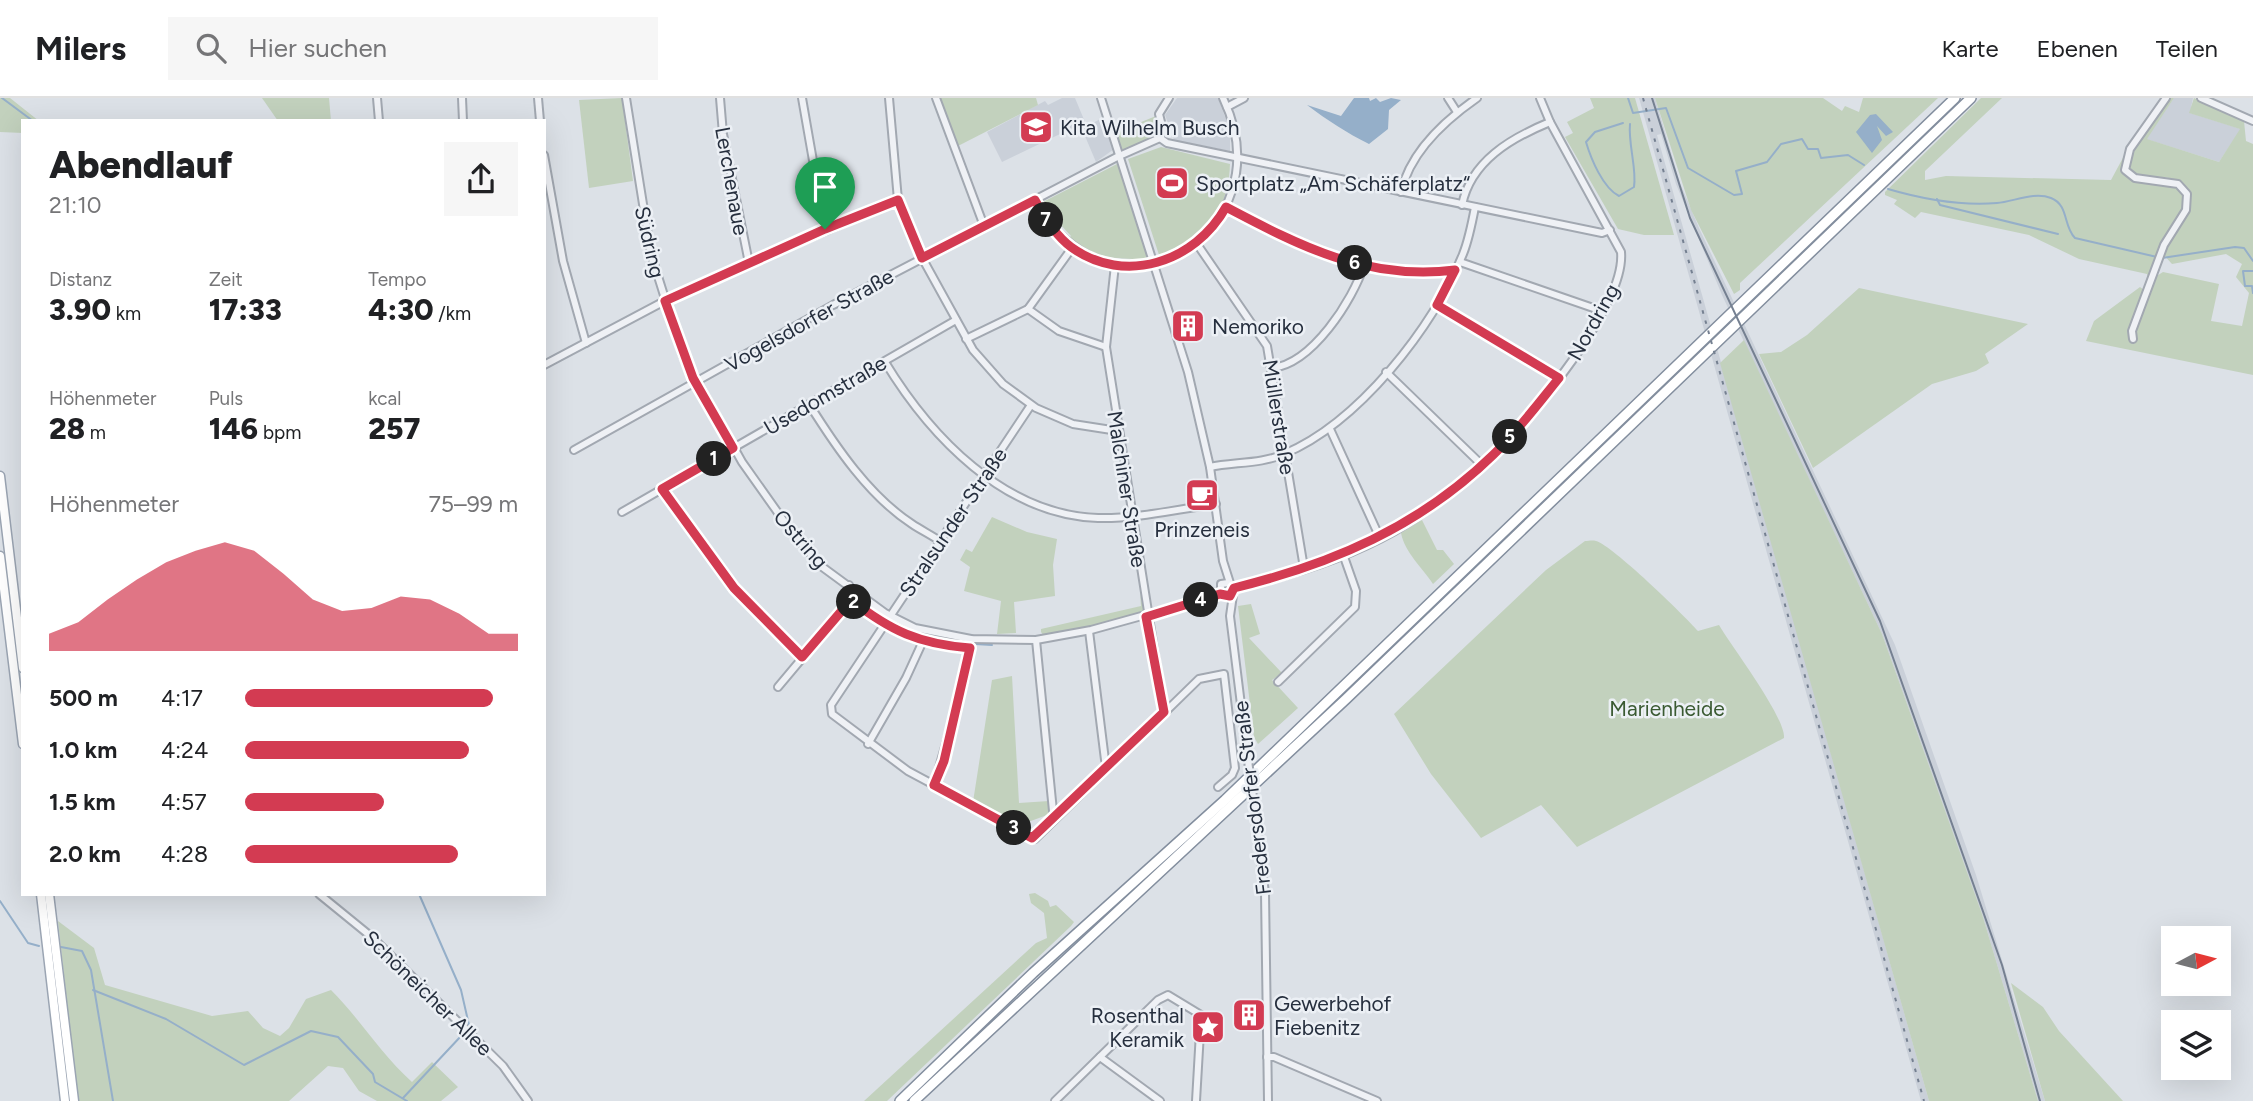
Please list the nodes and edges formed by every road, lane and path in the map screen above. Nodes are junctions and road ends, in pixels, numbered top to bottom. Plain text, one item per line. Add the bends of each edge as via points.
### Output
1 (377, 98) edge
2 (462, 98) edge
3 (538, 98) edge
4 (626, 98) edge
5 (720, 98) edge
6 (802, 98) edge
7 (890, 98) edge
8 (936, 98) edge
9 (1101, 98) edge
10 (1169, 98) edge
11 (1223, 98) edge
12 (1244, 98) edge
13 (1448, 98) edge
14 (1477, 98) edge
15 (1540, 98) edge
16 (1955, 98) edge
17 (1971, 98) edge
18 (2165, 98) edge
19 (2201, 98) edge
20 (1227, 107) junction
21 (1457, 112) junction
22 (379, 119) edge
23 (464, 119) edge
24 (540, 119) edge
25 (2253, 121) edge
26 (1550, 122) junction
27 (1160, 138) junction
28 (1121, 155) junction
29 (1235, 158) junction
30 (546, 166) edge
31 (1401, 192) junction
32 (898, 200) junction
33 (1035, 200) junction
34 (1462, 205) junction
35 (1226, 207) junction
36 (1475, 207) junction
37 (984, 226) junction
38 (825, 229) junction
39 (1610, 230) junction
40 (1198, 244) junction
41 (1072, 247) junction
42 (922, 258) junction
43 (748, 262) junction
44 (1460, 262) junction
45 (1155, 263) junction
46 (1115, 265) junction
47 (1364, 265) junction
48 (1455, 270) junction
49 (665, 301) junction
50 (1437, 305) junction
51 (1028, 309) junction
52 (1602, 311) junction
53 (956, 320) junction
54 (966, 339) junction
55 (2133, 339) dead end
56 (586, 343) junction
57 (1106, 347) junction
58 (885, 362) junction
59 (546, 364) edge
60 (1272, 368) junction
61 (1386, 372) junction
62 (1559, 378) junction
63 (695, 382) junction
64 (809, 404) junction
65 (1031, 405) junction
66 (1330, 429) junction
67 (1118, 431) junction
68 (733, 448) junction
69 (574, 450) dead end
70 (1285, 454) junction
71 (1482, 465) junction
72 (1210, 467) junction
73 (985, 474) junction
74 (0, 476) edge
75 (662, 489) junction
76 (1216, 504) junction
77 (622, 512) dead end
78 (1131, 517) junction
79 (1380, 538) junction
80 (940, 541) junction
81 (1343, 554) junction
82 (0, 556) edge
83 (1304, 568) junction
84 (849, 585) junction
85 (1226, 590) junction
86 (851, 600) junction
87 (15, 603) edge
88 (891, 616) junction
89 (1146, 617) junction
90 (886, 627) junction
91 (1089, 631) junction
92 (971, 639) junction
93 (1036, 640) junction
94 (923, 641) junction
95 (970, 648) junction
96 (21, 652) edge
97 (802, 657) junction
98 (1278, 682) dead end
99 (778, 687) dead end
100 (21, 709) edge
101 (1164, 712) junction
102 (868, 744) junction
103 (1109, 765) junction
104 (934, 785) junction
105 (1218, 787) dead end
106 (1056, 818) junction
107 (41, 896) edge
108 (49, 896) edge
109 (321, 896) edge
110 (1100, 1057) junction
111 (1267, 1057) junction
112 (65, 1101) edge
113 (74, 1101) edge
114 (528, 1101) edge
115 (900, 1101) edge
116 (914, 1101) edge
117 (1055, 1101) edge
118 (1160, 1101) edge
119 (1196, 1101) edge
120 (1268, 1101) edge
121 (1377, 1101) edge

1 - 22 street
2 - 23 street
3 - 24 street
4 - 49 street, Südring via 639,194
5 - 43 street, Lerchenaue
6 - 38 street
7 - 32 street
8 - 37 street
9 - 28 street, Fredersdorfer Straße
10 - 27 street via 1159,114
11 - 20 street
12 - 20 street
13 - 21 street
14 - 21 street
15 - 26 street
16 - 115 highway via 1225,800 1033,973
17 - 116 highway via 1346,699
18 - 55 street via 2124,165 2129,176 2171,181 2187,194 2186,211 2159,257
19 - 25 street
20 - 29 street
21 - 31 street via 1416,158
26 - 34 street via 1515,139 1477,170
26 - 39 street
27 - 28 street, Vogelsdorfer Straße
27 - 29 street
28 - 33 street, Vogelsdorfer Straße
28 - 45 street, Fredersdorfer Straße
29 - 31 street
29 - 35 street
30 - 56 street via 563,261
31 - 34 street
32 - 38 street
32 - 42 street
33 - 37 street, Vogelsdorfer Straße
33 - 41 street via 1046,220
34 - 36 street
35 - 40 street
35 - 47 street via 1305,249
36 - 39 street via 1602,233
36 - 44 street
37 - 42 street, Vogelsdorfer Straße
38 - 43 street
39 - 52 street, Nordring via 1619,244 1621,266
40 - 45 street
40 - 60 street, Müllerstraße via 1259,332
41 - 46 street
41 - 51 street
42 - 53 street
42 - 63 street, Vogelsdorfer Straße
43 - 49 street
44 - 48 street
44 - 52 street
45 - 46 street
45 - 72 street, Fredersdorfer Straße
46 - 57 street, Malchiner Straße
47 - 48 street via 1427,272
47 - 60 street via 1353,294 1331,326 1294,359
48 - 50 street
49 - 56 street
49 - 63 street, Südring
50 - 61 street
50 - 62 street
51 - 54 street
51 - 57 street via 1059,331
52 - 62 street, Nordring
53 - 54 street
53 - 58 street, Usedomstraße
54 - 65 street via 993,375
56 - 59 street
57 - 67 street, Malchiner Straße
58 - 64 street, Usedomstraße
58 - 73 street via 928,424
60 - 70 street, Müllerstraße
61 - 66 street
61 - 71 street
62 - 71 street, Nordring
63 - 68 street, Ostring
63 - 69 street, Vogelsdorfer Straße
64 - 68 street, Usedomstraße
64 - 80 street via 836,446 871,487 913,525
65 - 67 street via 1073,424
65 - 73 street, Stralsunder Straße
66 - 70 street
66 - 79 street
67 - 78 street, Malchiner Straße
68 - 75 street, Usedomstraße
68 - 84 street, Ostring via 805,548
70 - 72 street
70 - 83 street, Müllerstraße
71 - 79 street, Nordring via 1410,521
72 - 76 street, Fredersdorfer Straße
73 - 78 street via 1026,500 1057,511 1096,518
73 - 80 street, Stralsunder Straße
74 - 87 main road
75 - 77 street, Usedomstraße
75 - 97 street via 734,588
76 - 78 street
76 - 85 street, Fredersdorfer Straße
78 - 89 street, Malchiner Straße
79 - 81 street, Nordring
80 - 88 street, Stralsunder Straße
81 - 83 street, Nordring
81 - 98 street via 1356,591 1355,607
82 - 87 main road
83 - 85 street, Nordring
84 - 86 street
84 - 88 street, Ostring
85 - 89 street, Ostring
85 - 111 street, Fredersdorfer Straße, bridge via 1265,893
86 - 90 street
86 - 97 street
87 - 96 main road
87 - 100 main road
88 - 90 street, Stralsunder Straße
88 - 92 street, Ostring via 937,635
89 - 91 street, Ostring
89 - 101 street, Malchiner Straße
90 - 94 street
90 - 102 street, Stralsunder Straße via 830,710
91 - 93 street, Ostring
91 - 103 street
92 - 93 street, Ostring
92 - 95 street
93 - 106 street
94 - 95 street
94 - 102 street
95 - 104 street via 944,761
97 - 99 street
101 - 103 street
101 - 105 street via 1201,678 1224,674 1235,768
102 - 104 street
103 - 106 street
104 - 106 street via 1032,838
107 - 112 main road
108 - 113 main road
109 - 114 street, Schöneicher Allee via 373,938 503,1066
110 - 117 street
110 - 118 street
110 - 119 street via 1158,1000 1171,995 1202,1014
111 - 120 street, Fredersdorfer Straße
111 - 121 street

